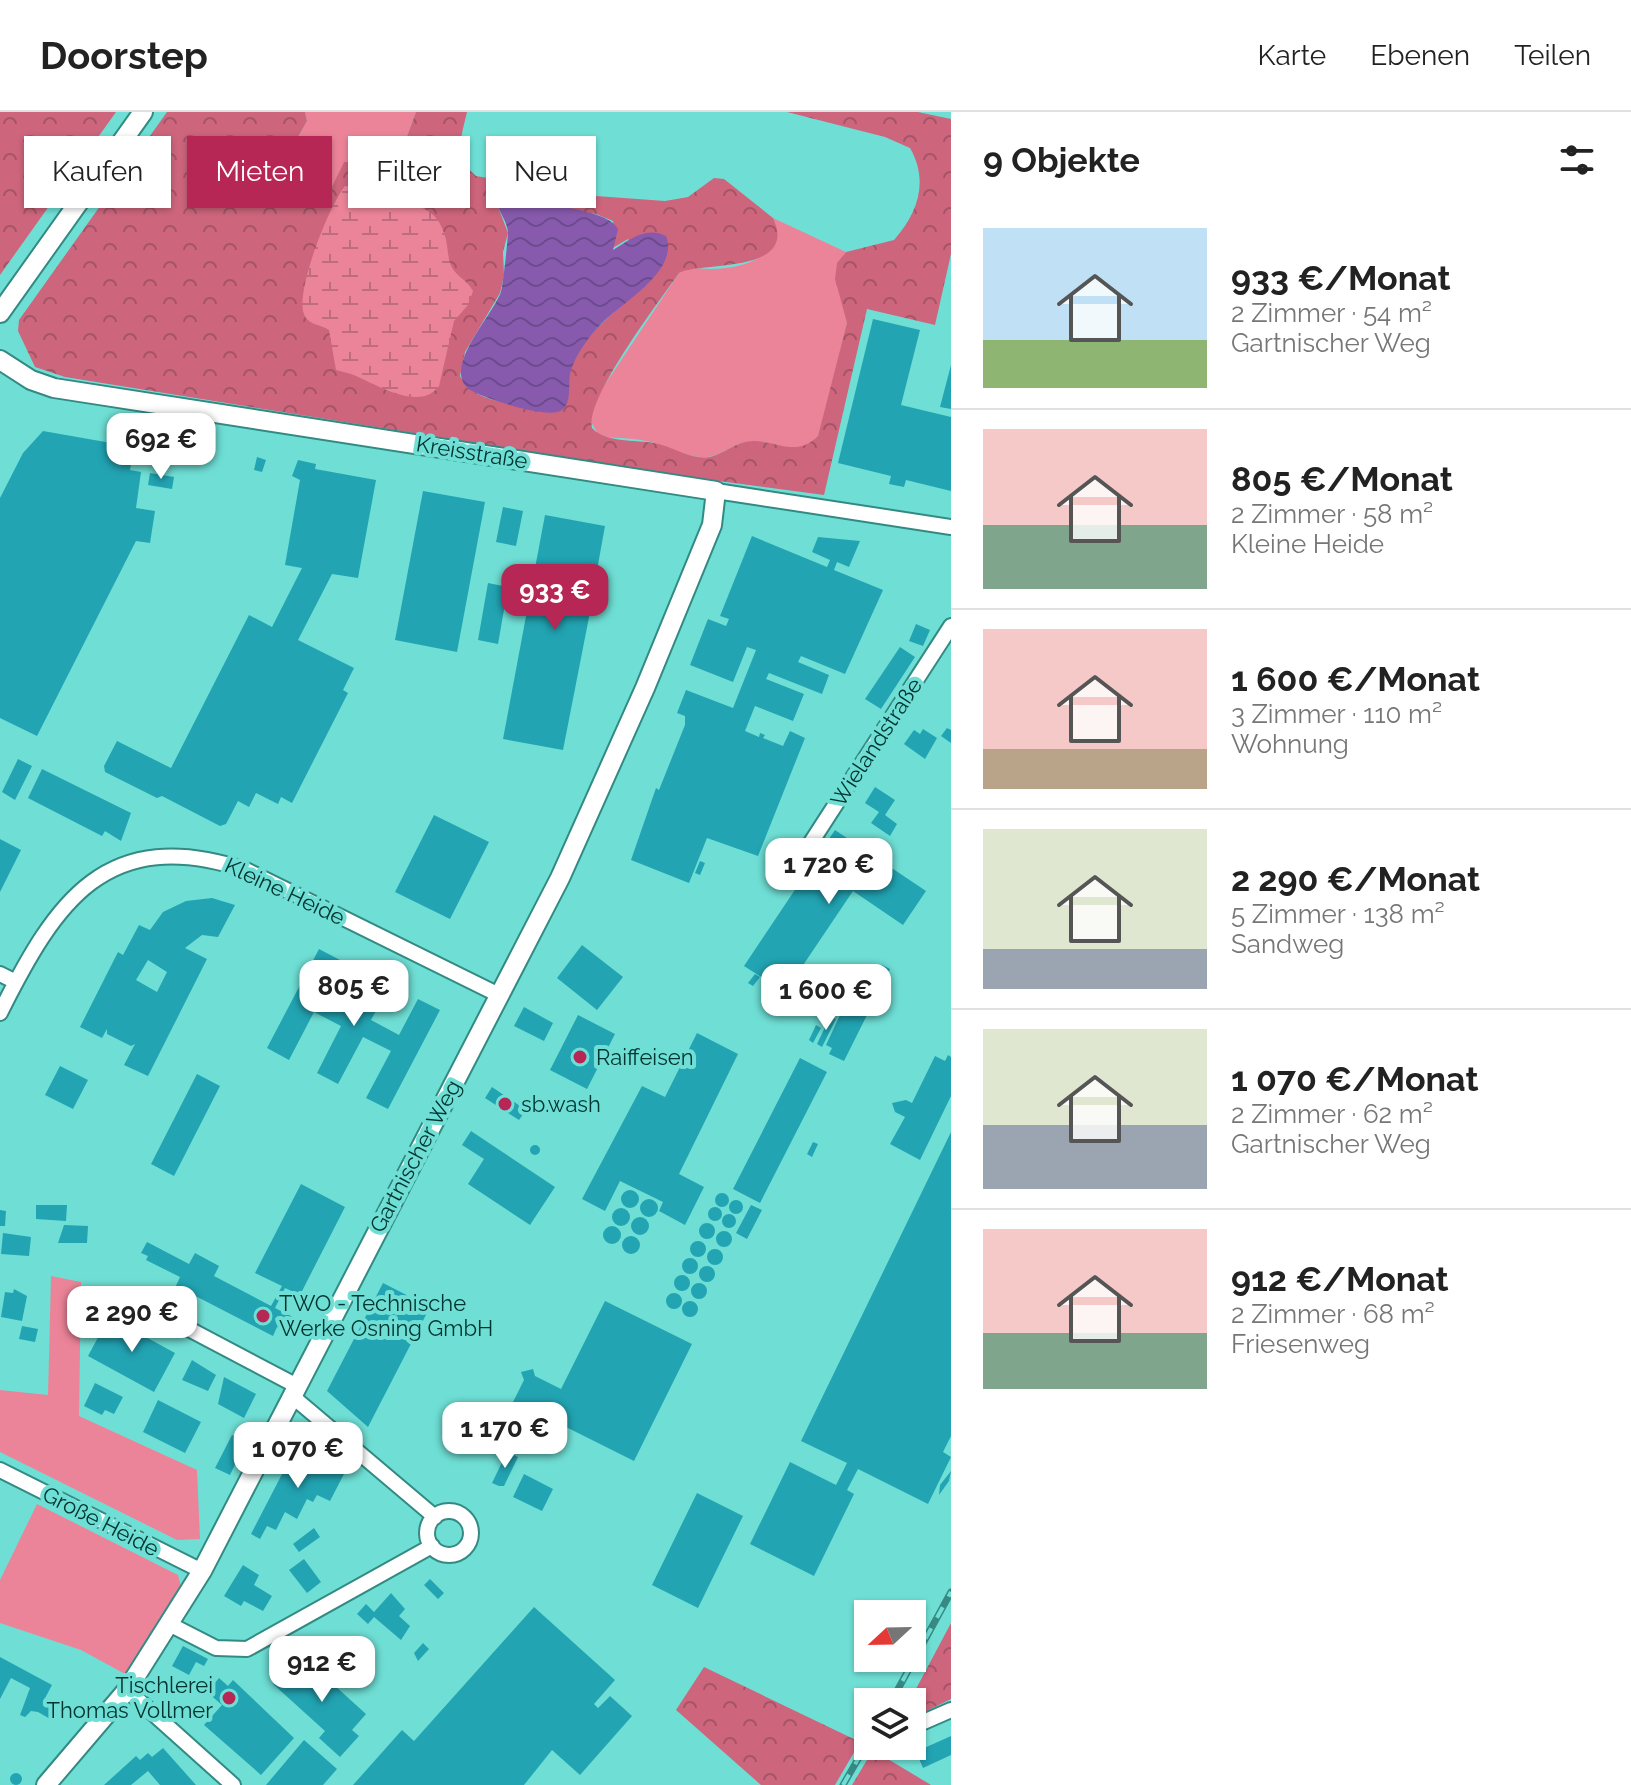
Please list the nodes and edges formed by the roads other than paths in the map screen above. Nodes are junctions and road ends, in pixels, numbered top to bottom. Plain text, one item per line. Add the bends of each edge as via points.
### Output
1 (143, 112) edge
2 (0, 313) edge
3 (0, 360) edge
4 (716, 491) junction
5 (951, 527) edge
6 (951, 626) edge
7 (801, 858) dead end
8 (0, 974) edge
9 (16, 982) junction
10 (499, 995) junction
11 (0, 1013) edge
12 (132, 1299) dead end
13 (294, 1391) junction
14 (0, 1470) edge
15 (435, 1517) junction
16 (432, 1546) junction
17 (202, 1571) junction
18 (171, 1625) junction
19 (127, 1690) junction
20 (951, 1710) edge
21 (926, 1721) edge
22 (46, 1785) edge
23 (233, 1785) edge

1 - 2 street
3 - 4 street, Kreisstraße via 54,388
4 - 5 street, Kreisstraße
4 - 10 street, Gartnischer Weg via 712,525 645,688 560,878
6 - 7 street, Wielandstraße
8 - 9 street
9 - 10 street, Kleine Heide via 34,945 77,891 147,858 179,854 246,870
9 - 11 street, Kleine Heide
10 - 13 street, Gartnischer Weg
12 - 13 street
13 - 15 street
13 - 17 street, Gartnischer Weg
14 - 17 street, Große Heide
15 - 16 street via 428,1534
15 - 16 street via 456,1513 467,1521 471,1534 455,1555
16 - 18 street via 247,1649 216,1648
17 - 18 street, Gartnischer Weg
18 - 19 street, Gartnischer Weg
19 - 22 street, Gartnischer Weg
19 - 23 street
20 - 21 street

